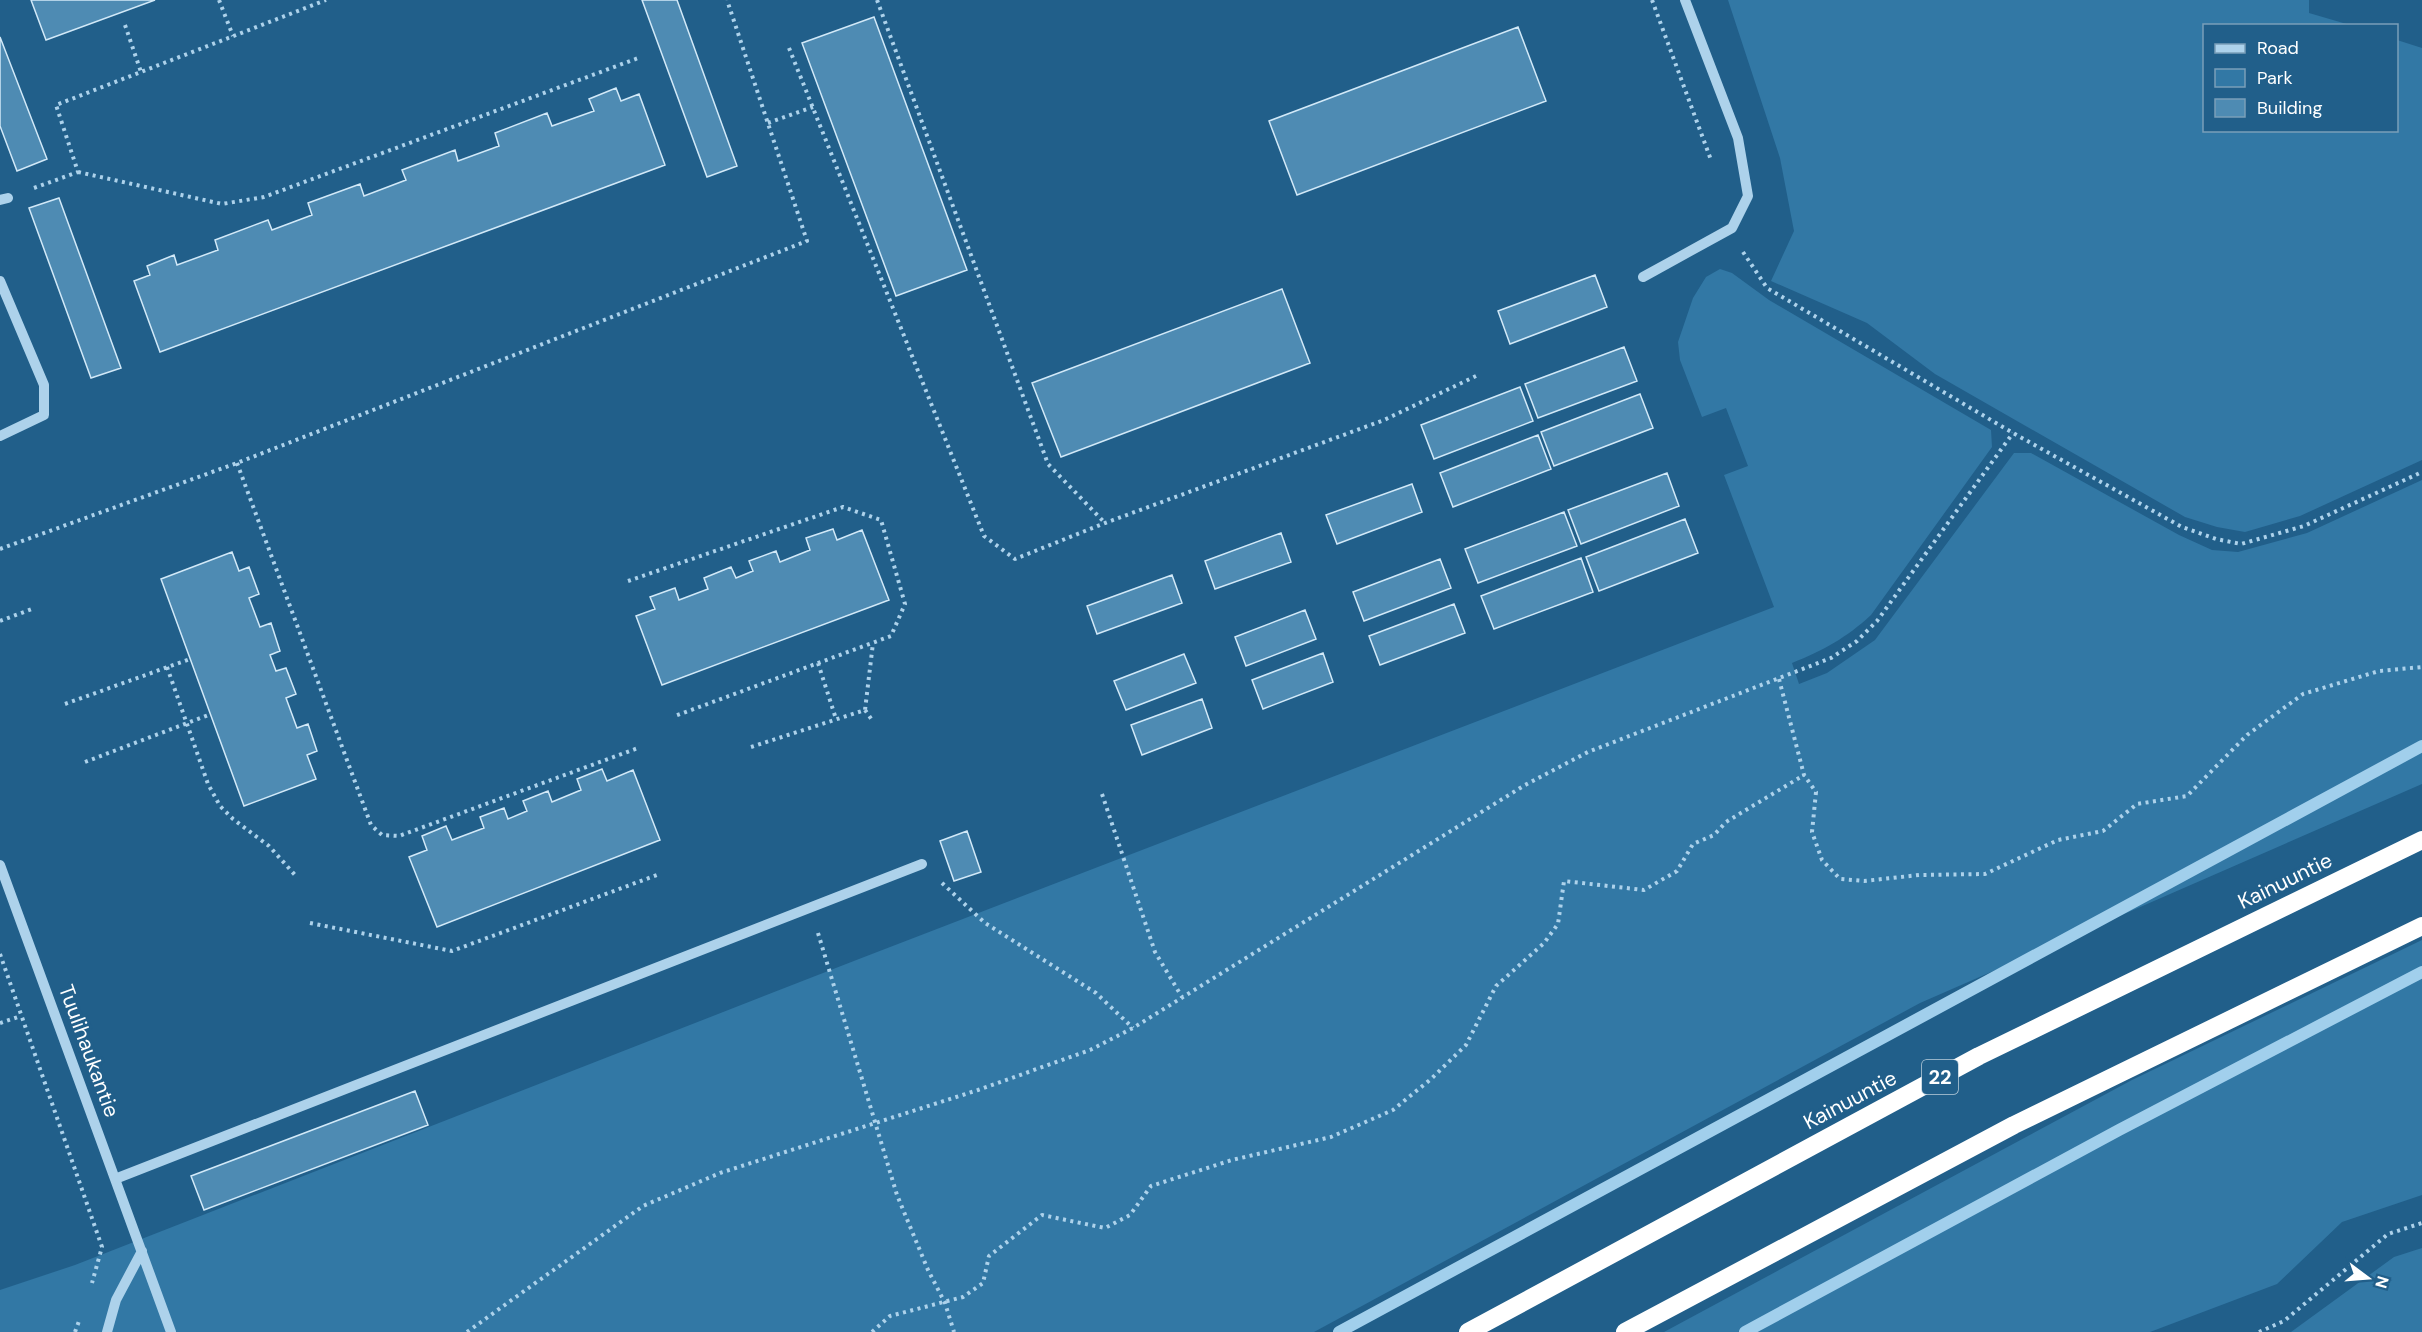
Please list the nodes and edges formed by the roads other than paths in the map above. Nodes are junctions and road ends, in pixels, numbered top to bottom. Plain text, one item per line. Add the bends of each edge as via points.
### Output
1 (1684, 0) edge
2 (1643, 277) dead end
3 (0, 281) edge
4 (0, 436) edge
5 (2422, 840) edge
6 (922, 864) road end
7 (0, 865) edge
8 (2422, 926) edge
9 (115, 1179) junction
10 (142, 1251) junction
11 (107, 1332) edge
12 (171, 1332) edge
13 (1468, 1332) edge
14 (1625, 1332) edge

1 - 2 street via 1738,138 1748,195 1731,228
3 - 4 street via 44,385 44,415
5 - 13 highway, Kainuuntie / 22 via 1979,1056
6 - 9 street
7 - 9 street, Tuulihaukantie
8 - 14 highway via 2014,1125
9 - 10 street, Tuulihaukantie
10 - 11 street via 116,1300
10 - 12 street, Tuulihaukantie

